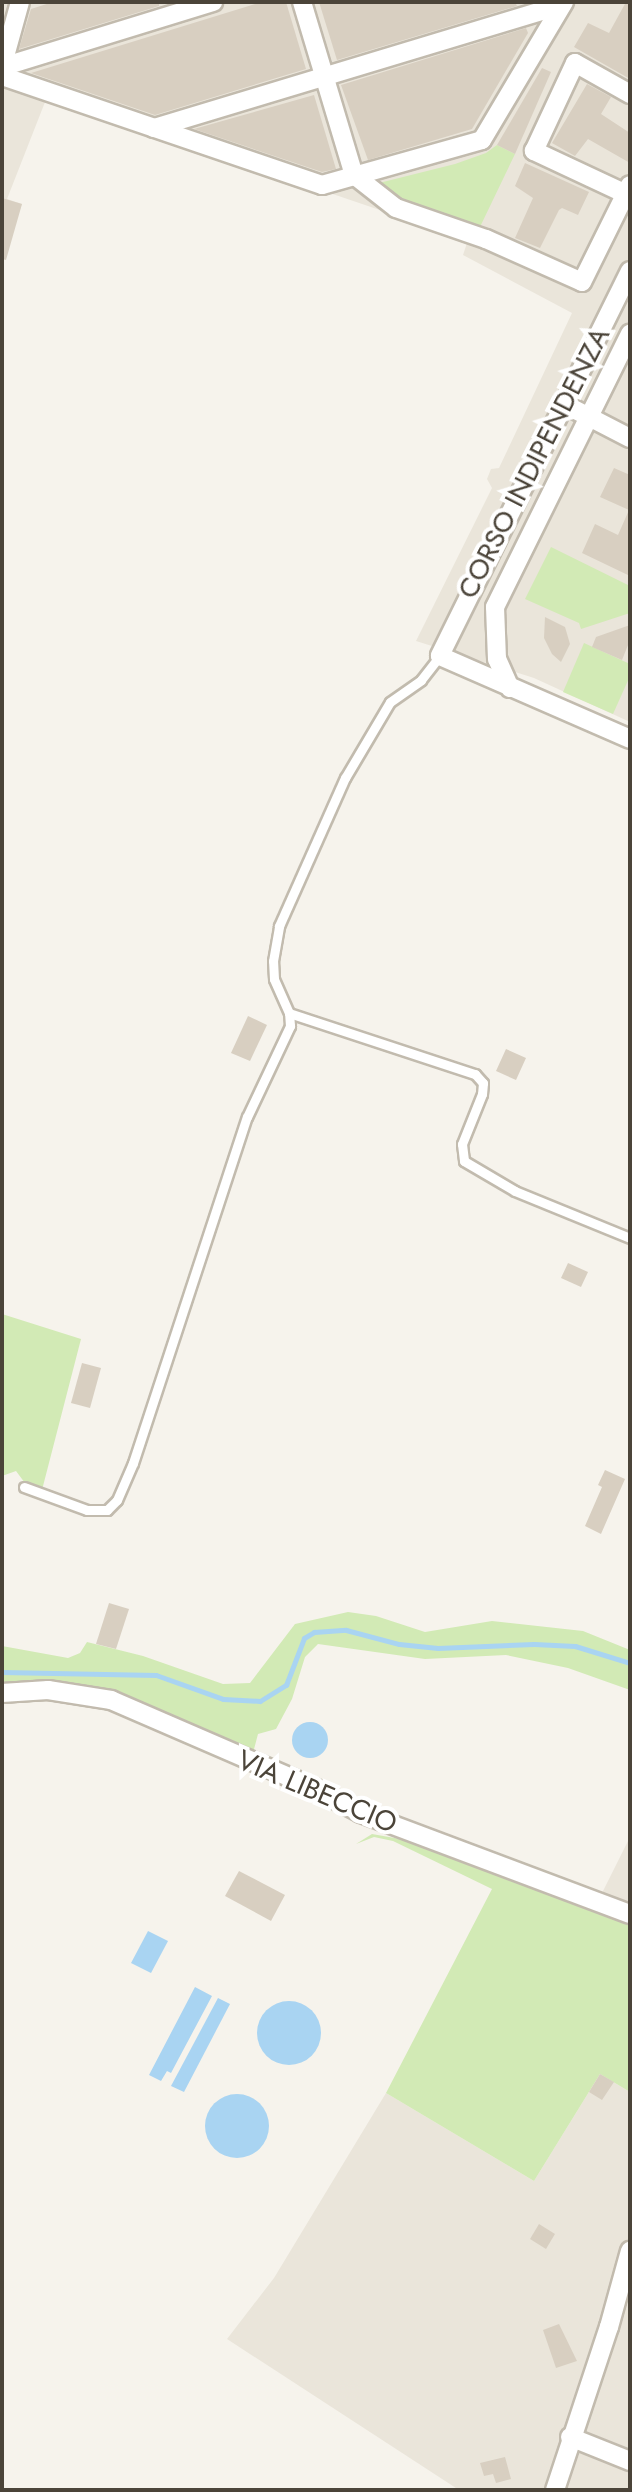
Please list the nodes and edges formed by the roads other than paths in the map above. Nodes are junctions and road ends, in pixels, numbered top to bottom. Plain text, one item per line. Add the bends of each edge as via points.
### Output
1 (20, 2) edge
2 (213, 2) edge
3 (302, 2) edge
4 (563, 4) edge
5 (2, 67) edge
6 (2, 76) edge
7 (325, 79) junction
8 (630, 94) edge
9 (154, 128) junction
10 (354, 175) junction
11 (628, 190) edge
12 (630, 271) edge
13 (630, 334) edge
14 (564, 404) junction
15 (589, 417) junction
16 (630, 438) edge
17 (491, 548) junction
18 (517, 562) junction
19 (440, 656) junction
20 (510, 688) junction
21 (630, 739) edge
22 (289, 1013) junction
23 (630, 1238) edge
24 (24, 1487) dead end
25 (2, 1693) edge
26 (630, 1914) edge
27 (630, 2251) edge
28 (570, 2437) junction
29 (630, 2461) edge
30 (555, 2490) edge

1 - 5 street
2 - 5 street
3 - 7 street
4 - 7 street
4 - 10 street via 482,140
6 - 9 street
7 - 9 street
7 - 10 street
8 - 11 street via 575,63 534,151
9 - 10 street via 322,185
10 - 11 street via 396,208 486,239 582,282
12 - 14 street, CORSO INDIPENDENZA
13 - 15 street, CORSO INDIPENDENZA
14 - 15 street
14 - 17 street, CORSO INDIPENDENZA
15 - 16 street
15 - 18 street, CORSO INDIPENDENZA
17 - 18 street
17 - 19 street, CORSO INDIPENDENZA
18 - 20 street, CORSO INDIPENDENZA via 495,607 493,632 497,659
19 - 20 street
19 - 22 lane via 421,680 390,702 345,778 279,926 274,979
20 - 21 street
22 - 23 lane via 475,1074 483,1083 482,1094 462,1144 464,1161 515,1191
22 - 24 lane via 290,1026 247,1117 117,1500 107,1510 87,1510
25 - 26 street, VIA LIBECCIO via 48,1690 111,1700 361,1813
27 - 28 street
28 - 29 street
28 - 30 street

